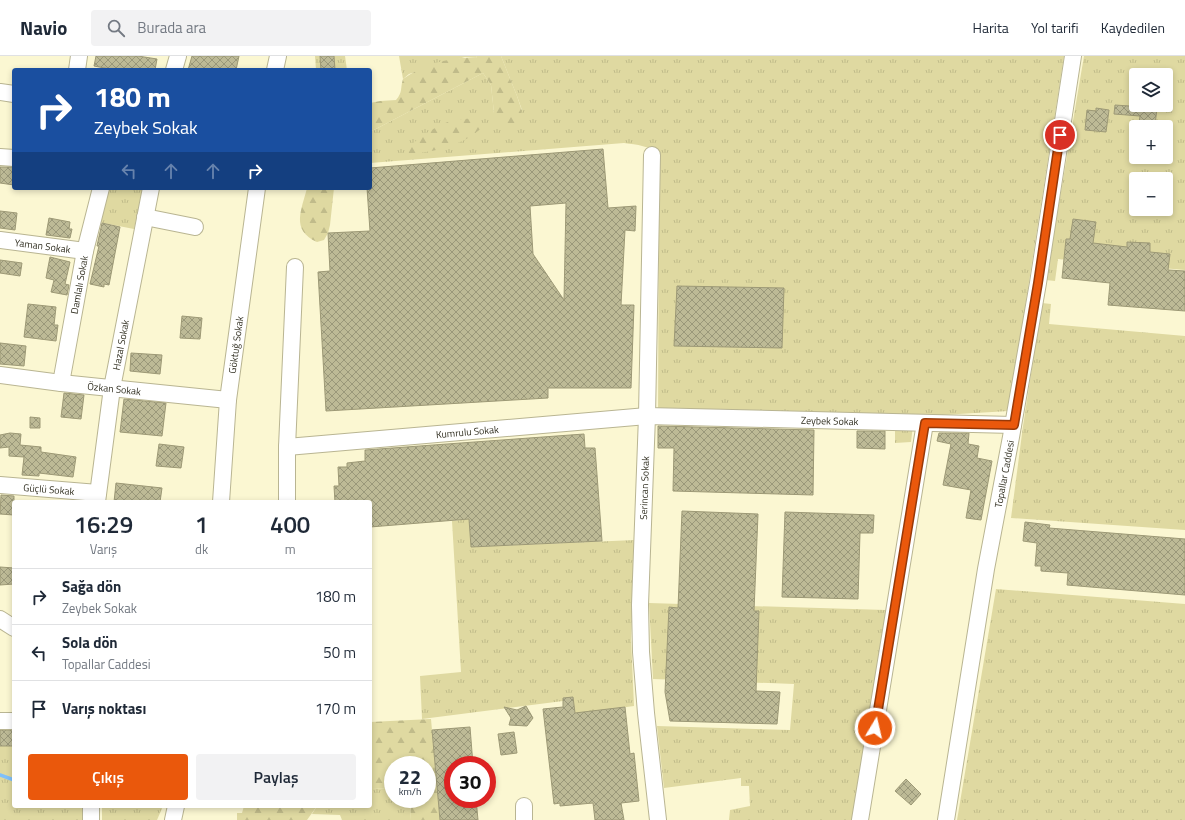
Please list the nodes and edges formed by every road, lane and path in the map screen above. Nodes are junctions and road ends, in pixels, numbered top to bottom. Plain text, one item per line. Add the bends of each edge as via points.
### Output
1 (79, 56) edge
2 (178, 56) edge
3 (278, 56) edge
4 (1073, 56) edge
5 (77, 68) edge
6 (175, 68) edge
7 (275, 68) edge
8 (0, 92) edge
9 (12, 94) edge
10 (652, 155) dead end
11 (0, 157) edge
12 (12, 158) edge
13 (100, 190) edge
14 (151, 190) edge
15 (257, 190) edge
16 (145, 217) junction
17 (195, 227) dead end
18 (0, 240) edge
19 (85, 251) junction
20 (295, 267) dead end
21 (0, 375) edge
22 (61, 383) junction
23 (112, 388) junction
24 (228, 400) junction
25 (647, 416) junction
26 (925, 423) junction
27 (1014, 425) junction
28 (287, 447) junction
29 (0, 484) edge
30 (98, 498) edge
31 (221, 500) edge
32 (287, 500) edge
33 (0, 619) edge
34 (12, 627) edge
35 (0, 720) edge
36 (12, 721) edge
37 (91, 808) edge
38 (175, 808) edge
39 (91, 820) edge
40 (172, 820) edge
41 (658, 820) edge
42 (860, 820) edge
43 (946, 820) edge

1 - 5 street
2 - 6 street
3 - 7 street
4 - 27 street, Topallar Caddesi
8 - 9 street
10 - 25 street, Serincan Sokak
11 - 12 street
13 - 19 street, Damlalı Sokak
14 - 16 street, Hazal Sokak
15 - 24 street, Göktuğ Sokak
16 - 17 street
16 - 23 street, Hazal Sokak
18 - 19 street, Yaman Sokak
19 - 22 street, Damlalı Sokak
20 - 28 street
21 - 22 street, Özkan Sokak
22 - 23 street, Özkan Sokak
23 - 24 street, Özkan Sokak
23 - 30 street, Hazal Sokak
24 - 31 street, Göktuğ Sokak
25 - 26 street, Zeybek Sokak
25 - 28 street, Kumrulu Sokak
25 - 41 street, Serincan Sokak via 640,605 641,652
26 - 27 street, Zeybek Sokak
26 - 42 street
27 - 43 street, Topallar Caddesi via 986,569
28 - 32 street
29 - 30 street, Güçlü Sokak
33 - 34 street
35 - 36 street
37 - 39 street
38 - 40 street

